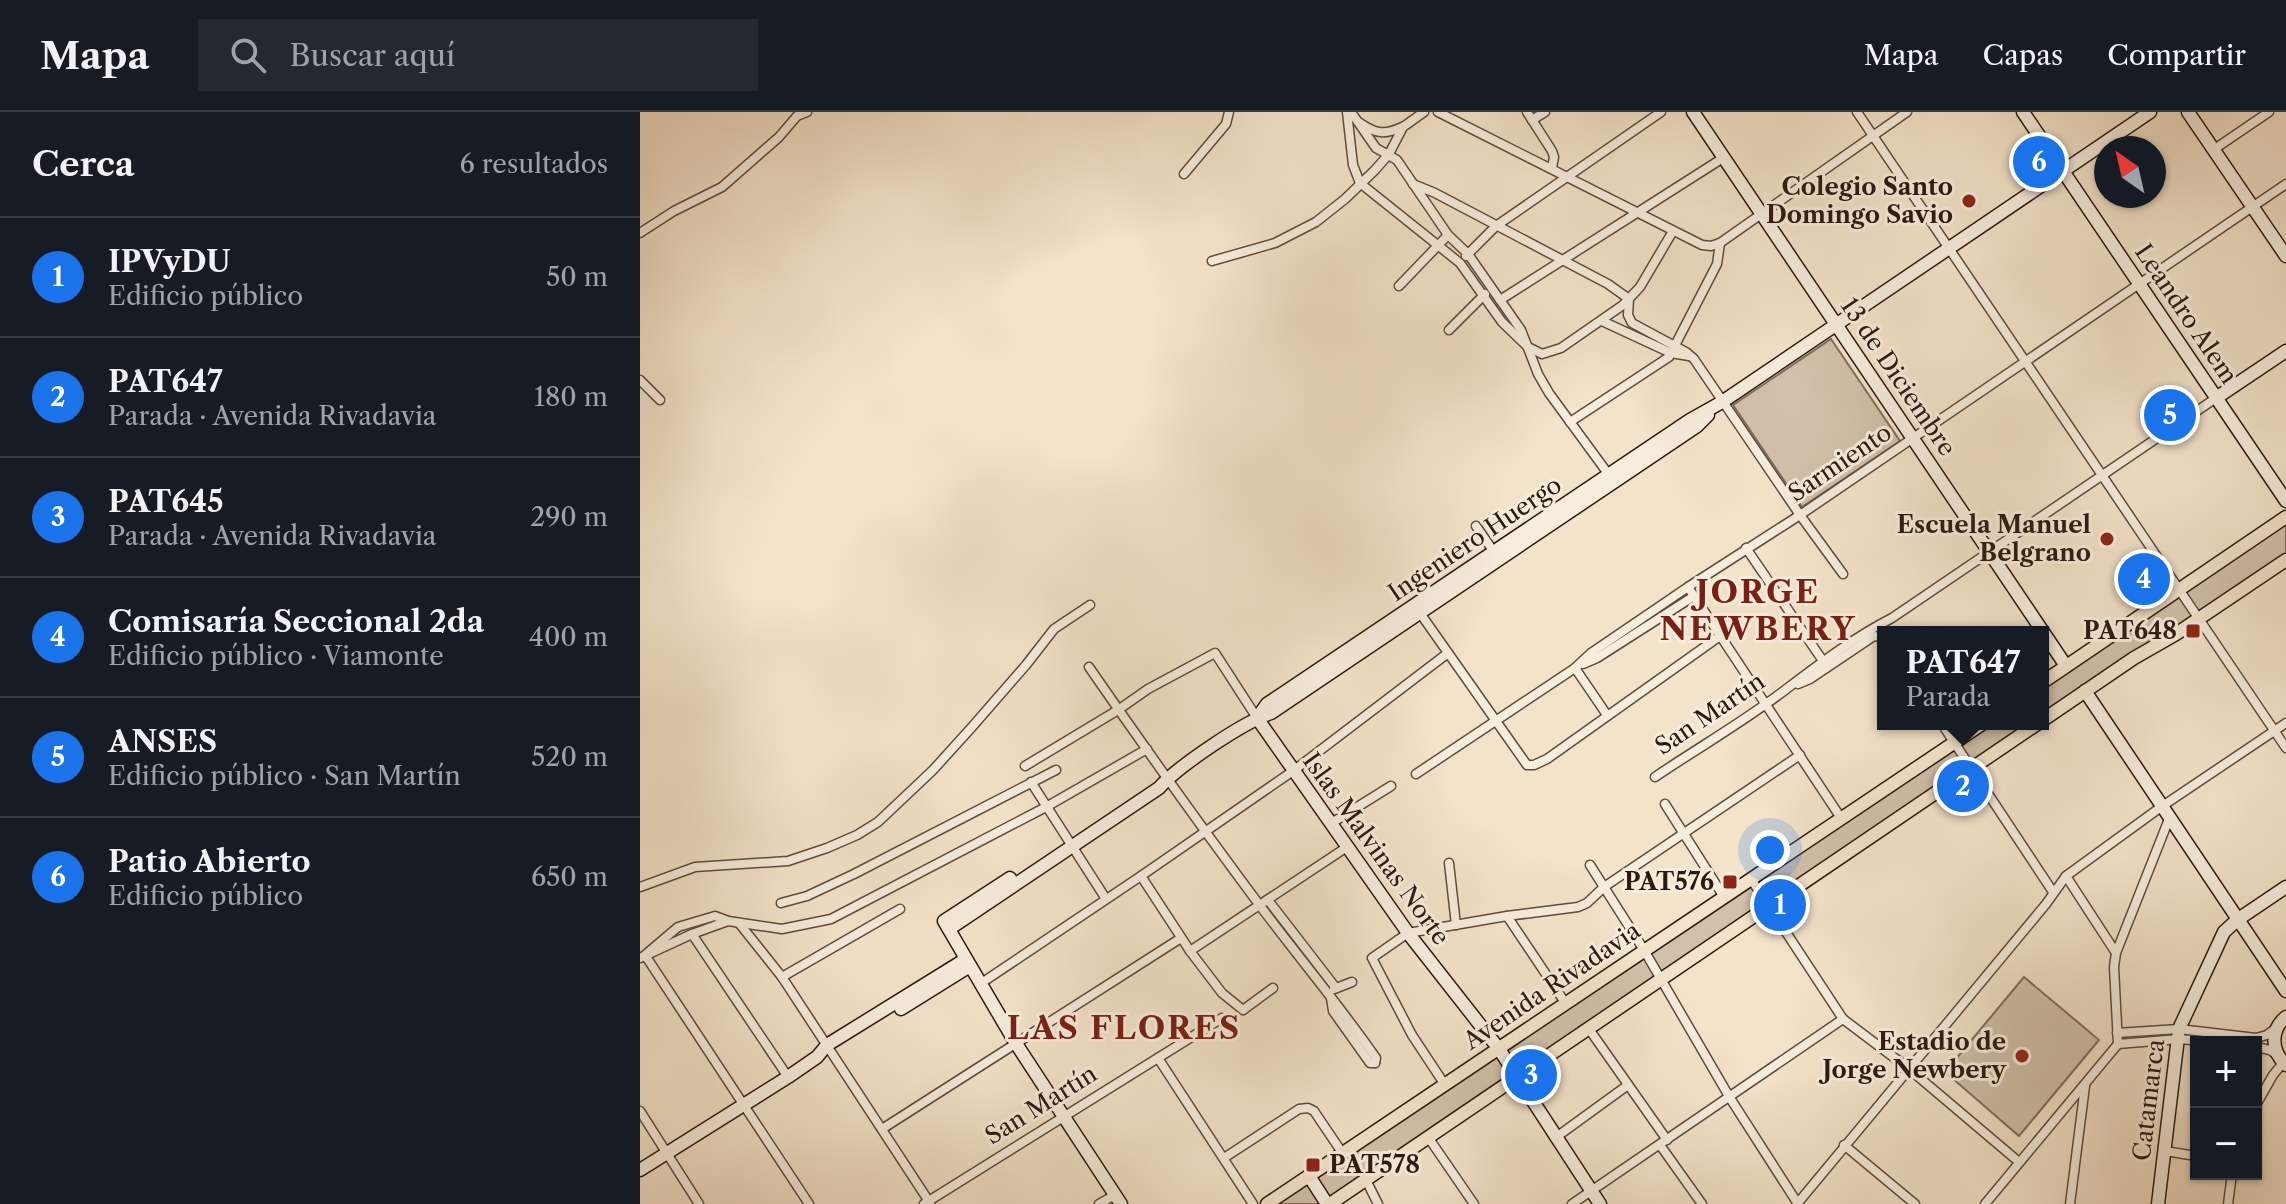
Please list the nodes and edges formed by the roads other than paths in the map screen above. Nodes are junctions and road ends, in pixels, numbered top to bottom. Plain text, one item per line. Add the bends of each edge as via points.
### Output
1 (807, 112) edge
2 (1229, 112) edge
3 (1349, 112) edge
4 (1424, 112) edge
5 (1438, 112) edge
6 (1545, 112) edge
7 (1661, 112) edge
8 (1693, 112) edge
9 (1857, 112) edge
10 (1907, 112) edge
11 (2023, 112) edge
12 (2150, 112) edge
13 (2188, 112) edge
14 (2269, 112) edge
15 (796, 114) edge
16 (1530, 116) edge
17 (1357, 121) junction
18 (1403, 127) junction
19 (1873, 136) junction
20 (2213, 150) junction
21 (1389, 154) junction
22 (1723, 158) junction
23 (1552, 168) junction
24 (2063, 170) junction
25 (1184, 174) dead end
26 (1566, 177) junction
27 (1360, 183) junction
28 (1413, 184) junction
29 (2286, 184) edge
30 (2252, 207) junction
31 (1638, 213) junction
32 (1761, 213) junction
33 (1496, 226) junction
34 (1673, 231) junction
35 (640, 233) edge
36 (1448, 235) junction
37 (1720, 243) junction
38 (1437, 246) junction
39 (1949, 249) junction
40 (1468, 254) junction
41 (2286, 256) edge
42 (1212, 261) dead end
43 (1562, 261) junction
44 (1460, 263) junction
45 (2139, 284) junction
46 (1399, 286) dead end
47 (1491, 287) junction
48 (1483, 296) junction
49 (1629, 299) junction
50 (1500, 300) junction
51 (1602, 321) junction
52 (1836, 325) junction
53 (1449, 330) dead end
54 (1528, 347) junction
55 (1673, 350) junction
56 (2286, 351) edge
57 (2025, 361) junction
58 (640, 380) edge
59 (2216, 398) junction
60 (660, 400) dead end
61 (1722, 402) junction
62 (1570, 422) junction
63 (1913, 438) junction
64 (1609, 475) junction
65 (2102, 475) junction
66 (2286, 501) edge
67 (1800, 515) junction
68 (2286, 517) edge
69 (1476, 526) dead end
70 (1746, 548) junction
71 (1990, 551) junction
72 (1494, 552) junction
73 (2286, 560) edge
74 (1843, 574) dead end
75 (1688, 587) junction
76 (2180, 589) junction
77 (1694, 596) junction
78 (1090, 605) dead end
79 (1420, 613) junction
80 (2200, 619) junction
81 (2040, 626) edge
82 (1720, 636) junction
83 (1877, 636) edge
84 (2049, 640) edge
85 (1448, 653) junction
86 (1823, 661) junction
87 (2066, 666) junction
88 (1089, 667) dead end
89 (1575, 668) junction
90 (2049, 678) edge
91 (1789, 687) junction
92 (2085, 691) junction
93 (1765, 704) junction
94 (1118, 710) junction
95 (1607, 715) junction
96 (2049, 716) edge
97 (1257, 718) junction
98 (1496, 721) junction
99 (2286, 723) edge
100 (1946, 730) edge
101 (1973, 730) edge
102 (2028, 730) edge
103 (2274, 731) junction
104 (1955, 742) junction
105 (2286, 748) edge
106 (1147, 749) junction
107 (1800, 755) junction
108 (1025, 766) dead end
109 (1972, 769) junction
110 (1056, 770) dead end
111 (1293, 771) junction
112 (1416, 774) dead end
113 (1168, 777) junction
114 (1655, 777) dead end
115 (1031, 782) junction
116 (1391, 786) dead end
117 (1665, 804) dead end
118 (1046, 807) junction
119 (2161, 807) junction
120 (1841, 818) junction
121 (2169, 819) junction
122 (1330, 824) junction
123 (1207, 831) junction
124 (1683, 833) junction
125 (1070, 844) junction
126 (1347, 847) junction
127 (1449, 863) dead end
128 (1590, 865) dead end
129 (1141, 876) junction
130 (2066, 876) junction
131 (1751, 879) junction
132 (640, 887) edge
133 (1604, 887) junction
134 (2286, 887) edge
135 (2053, 892) junction
136 (1724, 897) junction
137 (1106, 899) junction
138 (1264, 902) junction
139 (781, 903) dead end
140 (1769, 908) junction
141 (900, 909) dead end
142 (1507, 916) junction
143 (2237, 920) junction
144 (728, 921) junction
145 (739, 923) junction
146 (1456, 925) junction
147 (1408, 933) junction
148 (692, 934) junction
149 (1181, 938) junction
150 (1644, 950) junction
151 (1190, 951) junction
152 (2116, 953) junction
153 (643, 957) edge
154 (968, 963) junction
155 (782, 977) junction
156 (1661, 981) junction
157 (1352, 982) dead end
158 (980, 984) junction
159 (1273, 988) dead end
160 (2286, 991) edge
161 (1331, 992) junction
162 (1566, 1004) junction
163 (2286, 1017) edge
164 (1222, 1018) dead end
165 (1843, 1019) junction
166 (1589, 1029) junction
167 (2276, 1029) junction
168 (2117, 1033) junction
169 (2179, 1034) junction
170 (2190, 1036) edge
171 (1015, 1042) junction
172 (2118, 1044) junction
173 (829, 1048) junction
174 (1499, 1049) junction
175 (2262, 1050) edge
176 (1158, 1058) junction
177 (2282, 1061) edge
178 (1908, 1068) junction
179 (788, 1077) junction
180 (1517, 1079) junction
181 (2086, 1083) junction
182 (1445, 1085) junction
183 (1628, 1085) junction
184 (2262, 1094) edge
185 (1730, 1098) junction
186 (745, 1105) junction
187 (640, 1111) edge
188 (1064, 1117) junction
189 (882, 1129) junction
190 (1428, 1137) junction
191 (1555, 1138) junction
192 (1663, 1143) junction
193 (1844, 1145) junction
194 (2165, 1151) junction
195 (668, 1154) junction
196 (1343, 1154) junction
197 (2190, 1155) edge
198 (1224, 1158) junction
199 (2019, 1162) junction
200 (640, 1170) edge
201 (1309, 1176) junction
202 (1366, 1180) junction
203 (2231, 1180) edge
204 (1590, 1191) junction
205 (1118, 1199) edge
206 (928, 1203) edge
207 (699, 1204) edge
208 (809, 1204) edge
209 (1099, 1204) edge
210 (1253, 1204) edge
211 (1267, 1204) edge
212 (1328, 1204) edge
213 (1378, 1204) edge
214 (1474, 1204) edge
215 (1572, 1204) edge
216 (1600, 1204) edge
217 (1702, 1204) edge
218 (1797, 1204) edge
219 (1915, 1204) edge
220 (1985, 1204) edge
221 (2070, 1204) edge
222 (2158, 1204) edge
223 (2228, 1204) edge

1 - 15 street
2 - 25 street via 1226,124
3 - 17 street
3 - 27 street via 1353,165
4 - 18 street
5 - 23 street
6 - 16 street
7 - 26 street
8 - 22 main road, 13 de Diciembre
9 - 19 street
10 - 19 street
11 - 24 main road, Leandro Alem
12 - 24 main road, Ingeniero Huergo
13 - 20 main road
14 - 20 street
15 - 35 street via 779,137 722,187
16 - 23 street via 1552,151
17 - 18 street via 1377,133
17 - 21 street via 1376,148
18 - 21 street
19 - 32 street
19 - 39 street
20 - 30 main road
21 - 27 street
21 - 28 street
22 - 31 street
22 - 32 main road, 13 de Diciembre
23 - 26 street
24 - 39 main road, Ingeniero Huergo
24 - 45 main road, Leandro Alem
26 - 31 street
26 - 33 street
27 - 38 street
27 - 42 street via 1300,231
28 - 33 street
28 - 36 street
29 - 30 street, Sarmiento
30 - 41 main road
30 - 45 street, Sarmiento
31 - 34 street
31 - 43 street
32 - 37 street
32 - 52 main road, 13 de Diciembre
33 - 40 street
33 - 43 street
34 - 37 street via 1702,245
34 - 49 street
36 - 38 street
36 - 40 street
37 - 55 street via 1717,264
38 - 44 street
38 - 46 street
39 - 52 main road, Ingeniero Huergo
39 - 57 street
40 - 44 street
40 - 47 street
43 - 49 street
43 - 50 street
44 - 48 street
45 - 57 street, Sarmiento
45 - 59 main road, Leandro Alem
47 - 48 street
47 - 50 street
48 - 53 street
48 - 54 street
49 - 51 street
49 - 55 street via 1632,323
50 - 54 street
51 - 54 street via 1550,353
51 - 55 street
52 - 61 main road, Ingeniero Huergo
52 - 63 main road, 13 de Diciembre
54 - 62 street via 1538,374
55 - 61 street via 1690,356
55 - 62 street
56 - 59 main road, San Martín
57 - 63 street, Sarmiento
57 - 65 street
58 - 60 street
59 - 65 street, San Martín
59 - 66 main road, Leandro Alem
61 - 64 main road, Ingeniero Huergo
61 - 67 street
61 - 79 main road, Ingeniero Huergo via 1697,426
62 - 64 street
63 - 67 street, Sarmiento
63 - 71 main road, 13 de Diciembre
64 - 72 main road, Ingeniero Huergo
65 - 71 street, San Martín
65 - 76 street
67 - 70 street, Sarmiento
67 - 74 street
68 - 76 main road
69 - 72 street
70 - 75 street, Sarmiento
70 - 86 street
71 - 81 main road, 13 de Diciembre
71 - 86 street, San Martín
72 - 97 main road, Ingeniero Huergo via 1267,704
73 - 80 main road
75 - 77 street
75 - 89 street, Sarmiento
76 - 80 street
76 - 87 main road
77 - 82 street
77 - 89 street, Sarmiento
78 - 132 street via 1054,629 933,770 878,822 788,861 695,867
79 - 85 street
79 - 97 main road, Ingeniero Huergo
80 - 92 main road
80 - 103 street
82 - 93 street
82 - 95 street
83 - 91 street, San Martín
84 - 87 main road, 13 de Diciembre
85 - 98 street
85 - 111 street
86 - 91 street, San Martín
87 - 90 main road
88 - 94 street
89 - 95 street
89 - 98 street, Sarmiento
91 - 93 street, San Martín
92 - 96 main road
92 - 119 main road
93 - 107 street
93 - 114 street, San Martín
94 - 97 street, Islas Malvinas Norte via 1215,653
94 - 106 street
94 - 108 street
95 - 98 street via 1534,765 1527,765
97 - 111 main road, Islas Malvinas Norte
97 - 113 main road, Ingeniero Huergo
98 - 112 street, Sarmiento
99 - 103 street
100 - 104 street
101 - 104 main road, Avenida Rivadavia
102 - 109 main road
103 - 105 street
103 - 119 street
104 - 109 street
104 - 120 main road, Avenida Rivadavia
106 - 113 street
106 - 118 street
107 - 120 street
107 - 124 street
109 - 135 street
109 - 140 main road
110 - 115 street
111 - 122 main road, Islas Malvinas Norte
111 - 123 street
113 - 123 street
113 - 125 main road, Ingeniero Huergo
115 - 118 street
115 - 139 street via 854,874
116 - 122 street
117 - 124 street
118 - 125 street
118 - 145 street via 831,919 782,929
119 - 121 main road
119 - 130 street
120 - 131 main road, Avenida Rivadavia
121 - 143 main road
121 - 152 street
122 - 126 main road, Islas Malvinas Norte
123 - 129 street
123 - 138 street
124 - 133 street
124 - 136 street
125 - 137 street
125 - 154 main road, Ingeniero Huergo via 946,925
126 - 138 street
126 - 147 main road, Islas Malvinas Norte
127 - 146 street
128 - 133 street
129 - 137 street
129 - 149 street
130 - 135 street
130 - 152 street
131 - 136 main road, Avenida Rivadavia
131 - 140 street
133 - 142 street via 1578,907
133 - 150 street
134 - 143 main road
135 - 178 street
136 - 150 main road, Avenida Rivadavia
137 - 158 street
138 - 151 street
138 - 161 street
140 - 156 main road
140 - 165 street
141 - 155 street
142 - 146 street
142 - 162 street
143 - 160 main road
143 - 169 main road, Catamarca via 2224,932
144 - 145 street
144 - 148 street
144 - 153 street via 715,916 678,927
145 - 155 street
146 - 147 street
147 - 174 main road, Islas Malvinas Norte
147 - 182 street via 1372,958
148 - 153 street
148 - 179 street
149 - 151 street
149 - 171 street
150 - 156 street
150 - 162 main road, Avenida Rivadavia
151 - 159 street via 1222,993 1243,1010
152 - 168 street
153 - 186 street
154 - 158 main road
154 - 173 main road
155 - 173 street
156 - 166 main road
156 - 185 street
157 - 161 street
158 - 171 main road
161 - 161 street via 1333,1011 1375,1063 1376,1058
162 - 174 main road, Avenida Rivadavia
163 - 167 main road
164 - 176 street, San Martín
165 - 178 street
165 - 185 street
166 - 180 main road
166 - 183 street
167 - 169 street via 2256,1038
167 - 177 main road via 2274,1042
168 - 169 street
168 - 172 street
169 - 170 street
169 - 172 street
169 - 194 main road, Catamarca
171 - 188 main road
171 - 189 street
172 - 181 street
173 - 179 main road
173 - 189 street
174 - 180 main road, Islas Malvinas Norte
174 - 182 main road, Avenida Rivadavia
175 - 177 street
176 - 188 street, San Martín
176 - 198 street
177 - 184 street
178 - 193 street
178 - 199 street
179 - 186 main road
180 - 190 main road
180 - 191 main road, Islas Malvinas Norte
181 - 199 street
181 - 221 street
182 - 196 main road, Avenida Rivadavia
183 - 191 street
183 - 192 street
185 - 192 street
185 - 218 street
186 - 195 main road
186 - 208 street
187 - 195 street
188 - 205 main road
188 - 206 street, San Martín
189 - 206 street
190 - 202 main road
190 - 214 street
191 - 204 main road, Islas Malvinas Norte
192 - 204 street
192 - 217 street
193 - 218 street
193 - 219 street
194 - 197 street
194 - 222 main road, Catamarca
195 - 200 main road
195 - 207 street
196 - 198 street via 1308,1108
196 - 201 main road, Avenida Rivadavia
198 - 210 street
199 - 220 street
201 - 211 main road, Avenida Rivadavia
201 - 212 main road
202 - 212 main road
202 - 213 street
203 - 223 street
204 - 215 street
204 - 216 main road, Islas Malvinas Norte
205 - 209 street

